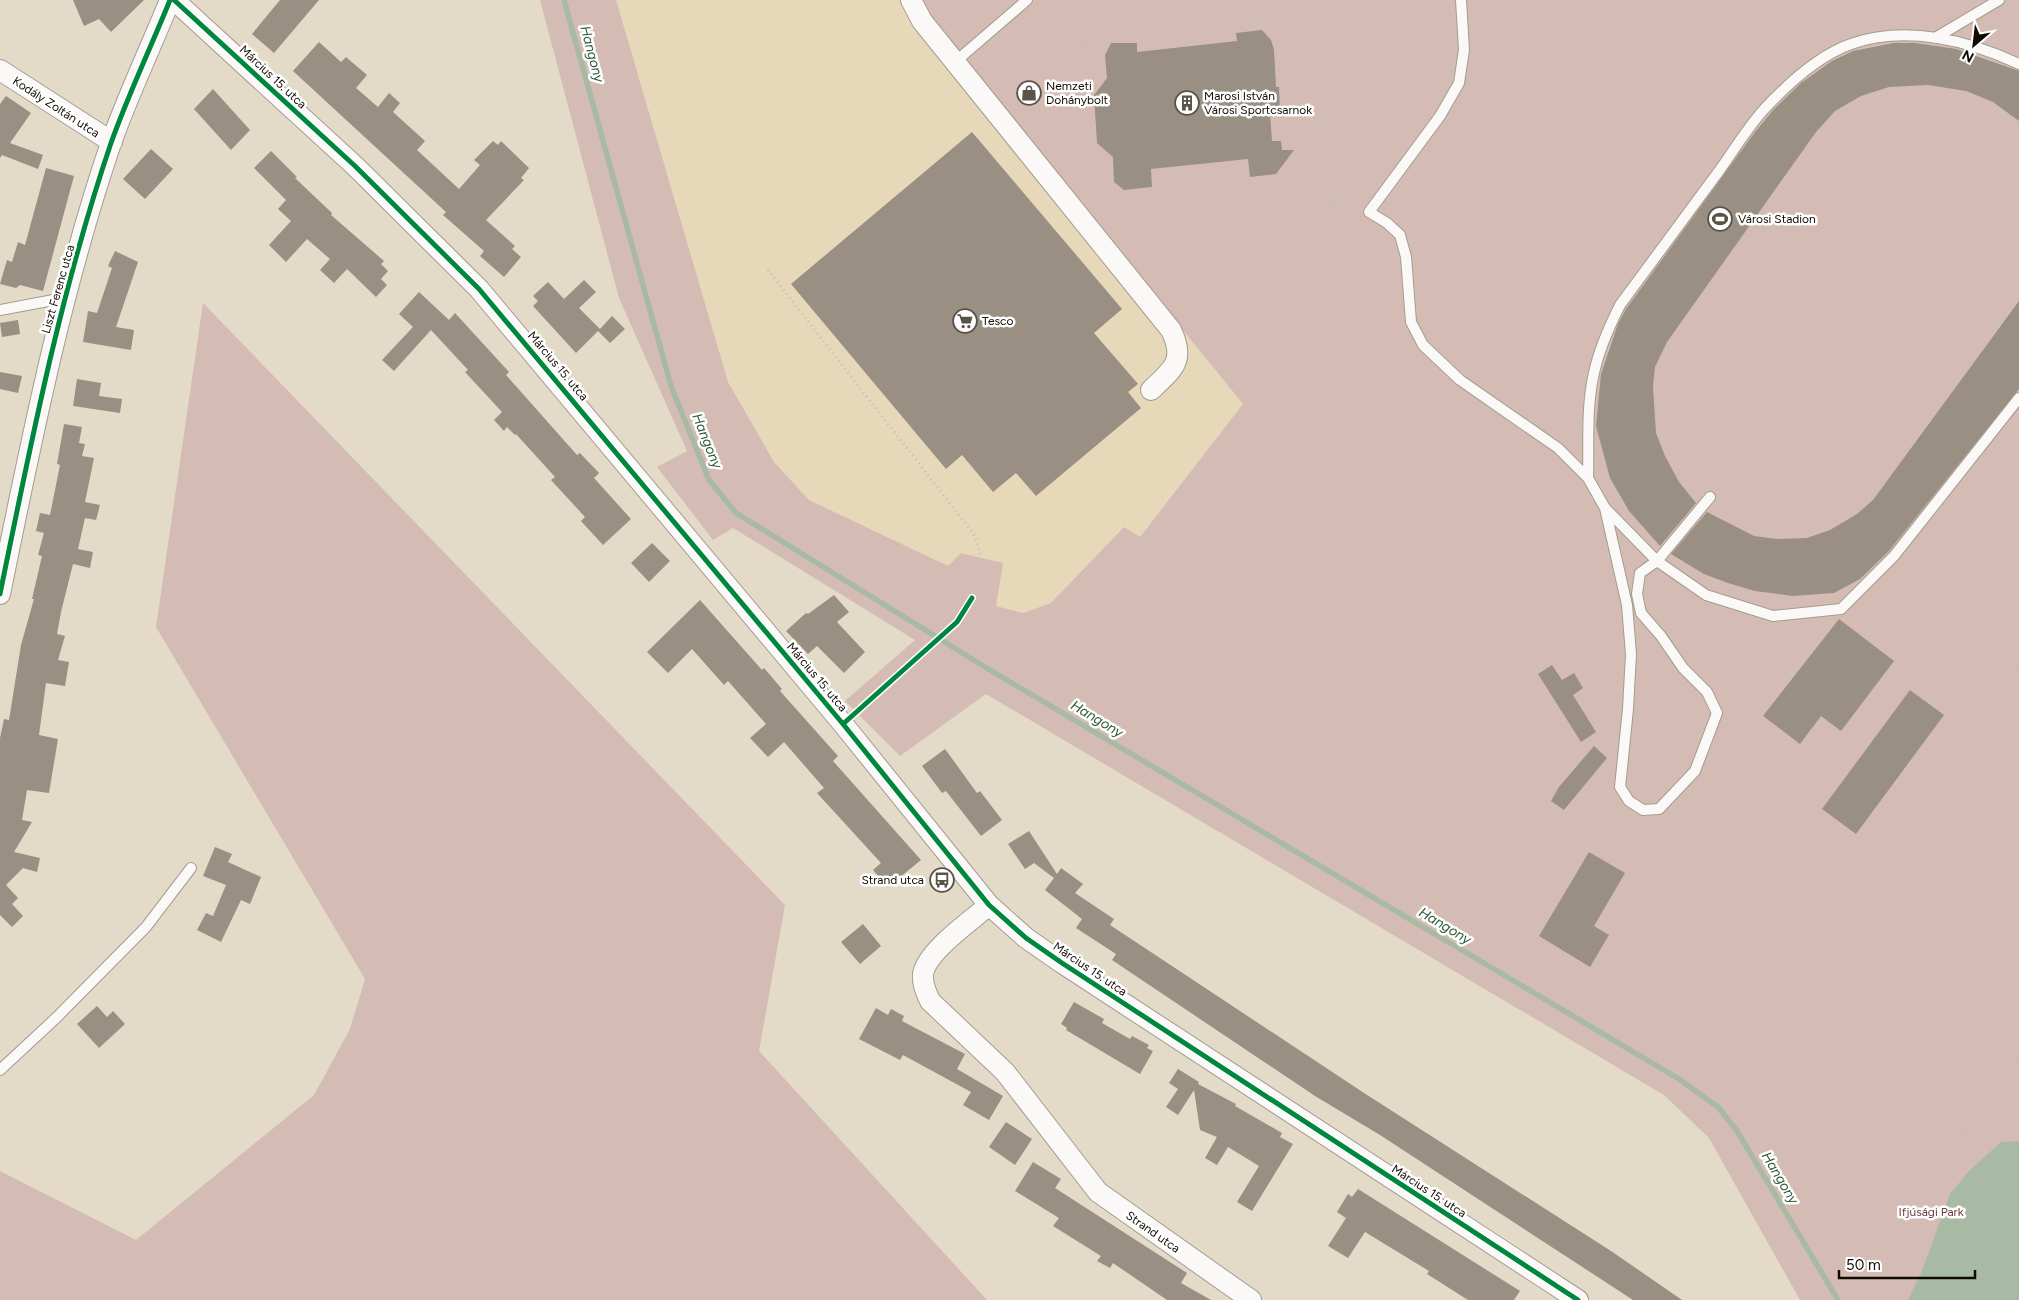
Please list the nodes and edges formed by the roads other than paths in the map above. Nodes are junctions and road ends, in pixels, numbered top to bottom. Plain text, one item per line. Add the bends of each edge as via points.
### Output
1 (172, 0) edge
2 (911, 0) edge
3 (1027, 0) edge
4 (1461, 0) edge
5 (1999, 0) edge
6 (1935, 38) junction
7 (955, 62) junction
8 (2019, 64) edge
9 (0, 70) edge
10 (112, 142) junction
11 (64, 298) junction
12 (0, 310) edge
13 (1151, 390) dead end
14 (2019, 398) edge
15 (1588, 478) junction
16 (1710, 497) dead end
17 (1605, 508) junction
18 (1657, 561) junction
19 (0, 594) edge
20 (191, 868) dead end
21 (989, 905) junction
22 (0, 1070) edge
23 (1250, 1300) edge
24 (1578, 1300) edge

1 - 10 street, Liszt Ferenc utca
1 - 21 street, Március 15. utca via 355,166 479,289
2 - 7 street via 922,21
3 - 7 lane
4 - 15 lane via 1464,50 1459,83 1440,116 1369,212 1400,235 1406,257 1411,322 1423,345 1460,380 1558,448
5 - 6 lane
6 - 8 lane via 1994,52
6 - 15 lane via 1905,35 1850,44 1799,76 1767,105 1620,304 1603,340 1594,374 1590,399
7 - 13 street via 1171,330 1178,348 1177,361
9 - 10 street, Kodály Zoltán utca
10 - 11 street, Liszt Ferenc utca
11 - 12 lane
11 - 19 street, Liszt Ferenc utca via 38,406
14 - 18 lane via 1894,556 1841,609 1773,616 1706,595
15 - 17 lane
16 - 18 lane
17 - 18 lane
17 - 18 lane via 1628,605 1628,709 1620,786 1629,801 1643,810 1659,809 1695,771 1717,713 1707,692 1683,668 1641,613 1637,594 1640,573
20 - 22 lane via 146,927
21 - 23 street, Strand utca via 927,963 923,975 924,989 930,1000 1005,1072 1098,1192
21 - 24 street, Március 15. utca via 1026,938 1062,963

